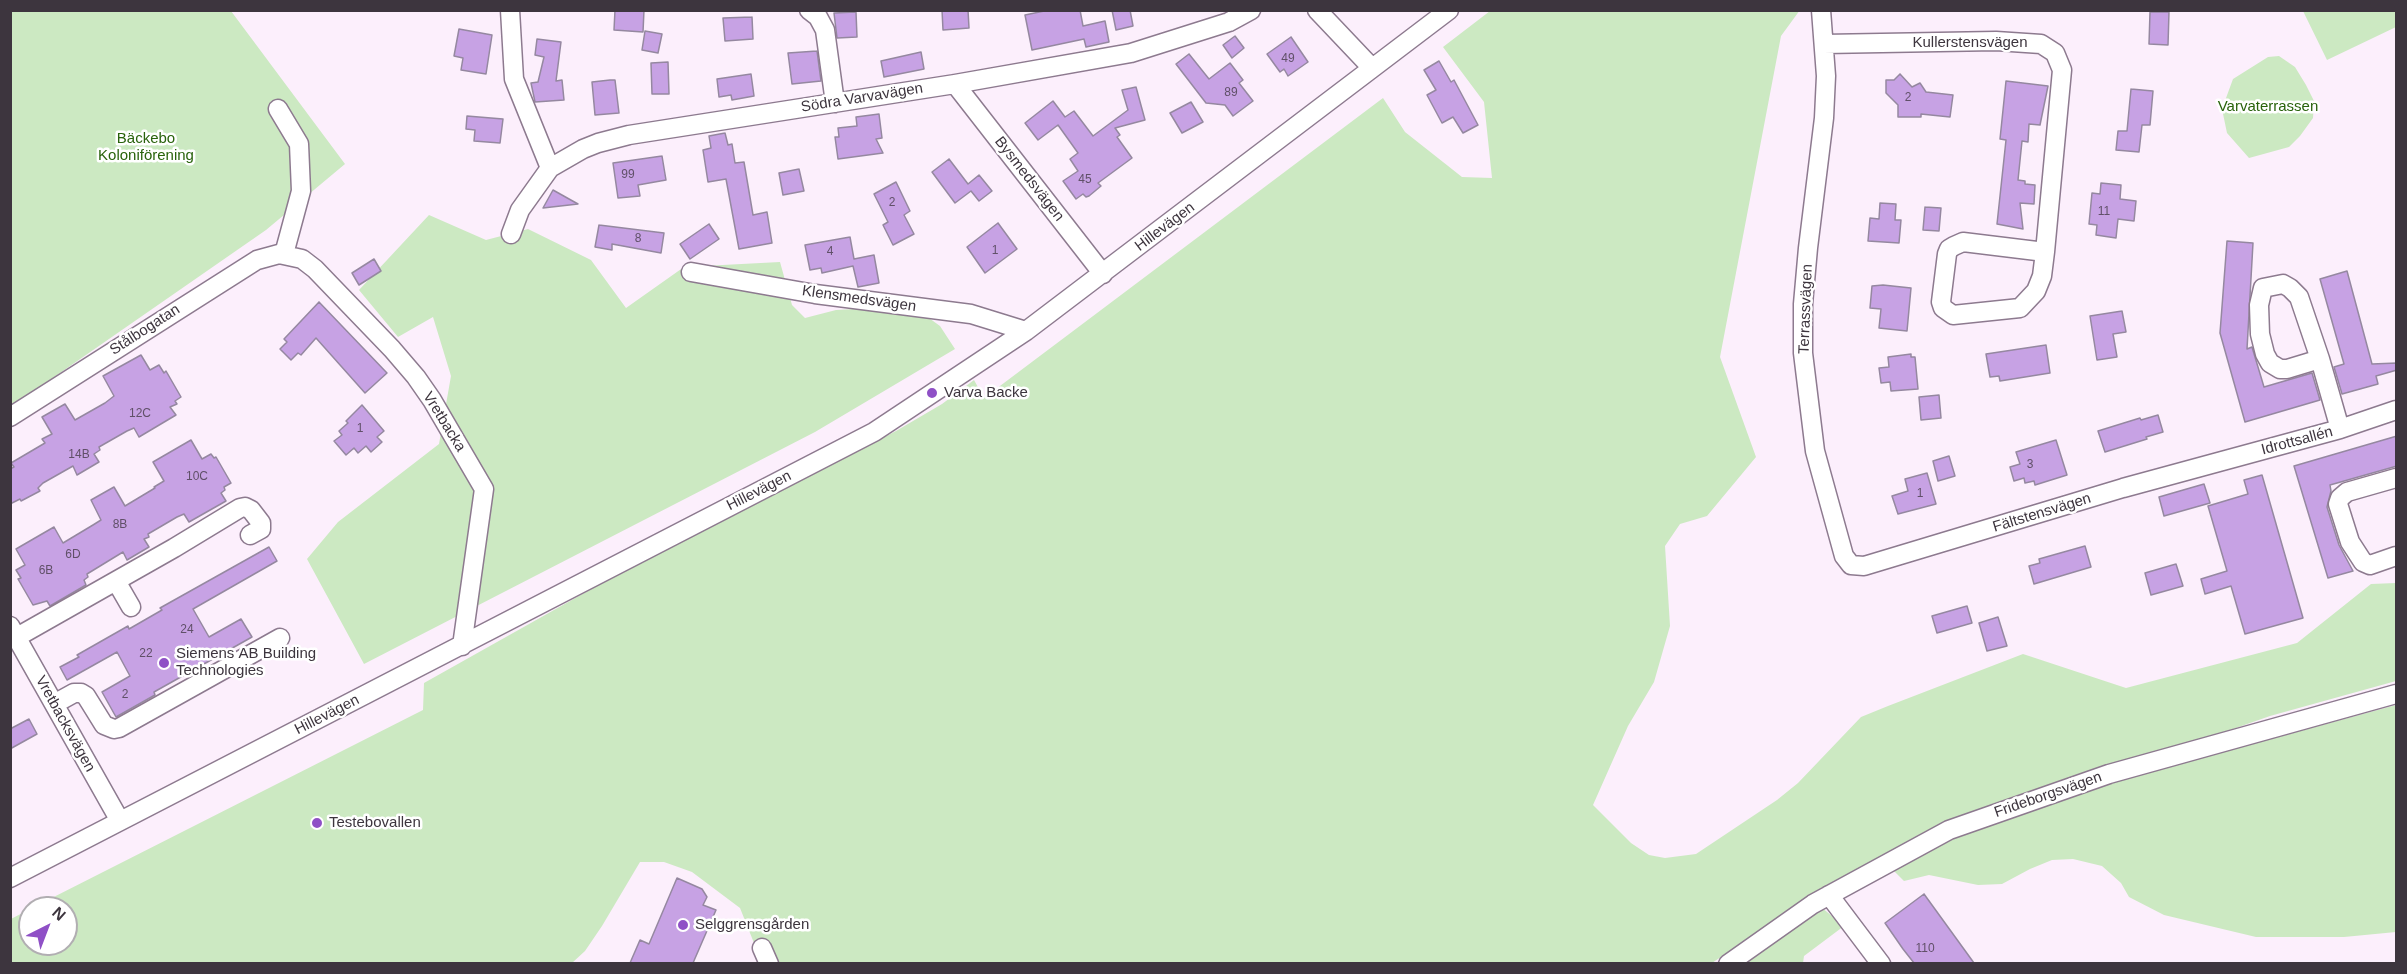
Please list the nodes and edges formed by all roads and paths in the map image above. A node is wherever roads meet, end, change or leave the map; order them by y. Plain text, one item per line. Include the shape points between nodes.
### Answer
1 (510, 10) edge
2 (809, 10) edge
3 (1251, 10) edge
4 (1317, 10) edge
5 (1449, 10) edge
6 (1821, 10) edge
7 (1824, 44) junction
8 (1372, 68) junction
9 (955, 84) junction
10 (835, 103) junction
11 (278, 109) dead end
12 (550, 168) junction
13 (511, 234) dead end
14 (2045, 252) junction
15 (284, 254) junction
16 (691, 272) dead end
17 (1103, 274) junction
18 (1026, 331) junction
19 (2320, 359) junction
20 (2397, 410) edge
21 (10, 417) edge
22 (2340, 429) junction
23 (2196, 468) joint
24 (2397, 478) edge
25 (250, 535) dead end
26 (2397, 556) edge
27 (1888, 559) joint
28 (116, 581) junction
29 (131, 607) dead end
30 (14, 632) edge
31 (280, 638) dead end
32 (462, 646) junction
33 (2397, 694) edge
34 (54, 704) junction
35 (120, 821) junction
36 (10, 879) edge
37 (1829, 895) junction
38 (1728, 963) edge
39 (1881, 963) edge

1 - 12 street via 514,79
2 - 10 street via 818,16 825,30
3 - 9 street, Södra Varvavägen via 1229,22 1131,53
4 - 8 street
5 - 8 street, Hillevägen
6 - 7 street, Terrassvägen
7 - 14 street, Kullerstensvägen via 1996,41 2041,44 2055,53 2062,70
7 - 27 street, Terrassvägen via 1824,118 1803,304 1803,353 1810,417 1815,451 1844,556 1857,566
8 - 17 street, Hillevägen
9 - 10 street, Södra Varvavägen
9 - 17 street, Bysmedsvägen
10 - 12 street, Södra Varvavägen via 629,135 583,149
11 - 15 street via 299,144 301,191
12 - 13 street, Södra Varvavägen via 520,210
14 - 14 street, Kullerstensvägen via 2036,291 2020,308 1953,315 1943,308 1947,254 1954,246 1962,242
15 - 21 street, Stålbogatan via 257,260
15 - 32 street, Vretbacka via 302,259 315,269 392,349 432,400 484,489
16 - 18 street, Klensmedsvägen via 815,294 971,314
17 - 18 street, Hillevägen
18 - 32 street, Hillevägen via 874,432
19 - 19 street via 2298,297 2283,284 2263,288 2260,334 2271,363 2287,369
19 - 22 street
20 - 22 street, Idrottsallén
22 - 23 street, Idrottsallén
23 - 27 street, Fältstensvägen
24 - 26 street via 2347,492 2338,504 2350,542 2363,562 2370,565
25 - 28 street via 261,529 261,523 251,510 240,508
28 - 29 street
28 - 30 street
30 - 34 street, Vretbacksvägen
31 - 34 street via 119,729 104,725 81,693
32 - 35 street, Hillevägen
33 - 37 street, Frideborgsvägen via 2109,774 1949,830
34 - 35 street, Vretbacksvägen
35 - 36 street, Hillevägen
37 - 38 street, Frideborgsvägen
37 - 39 street

